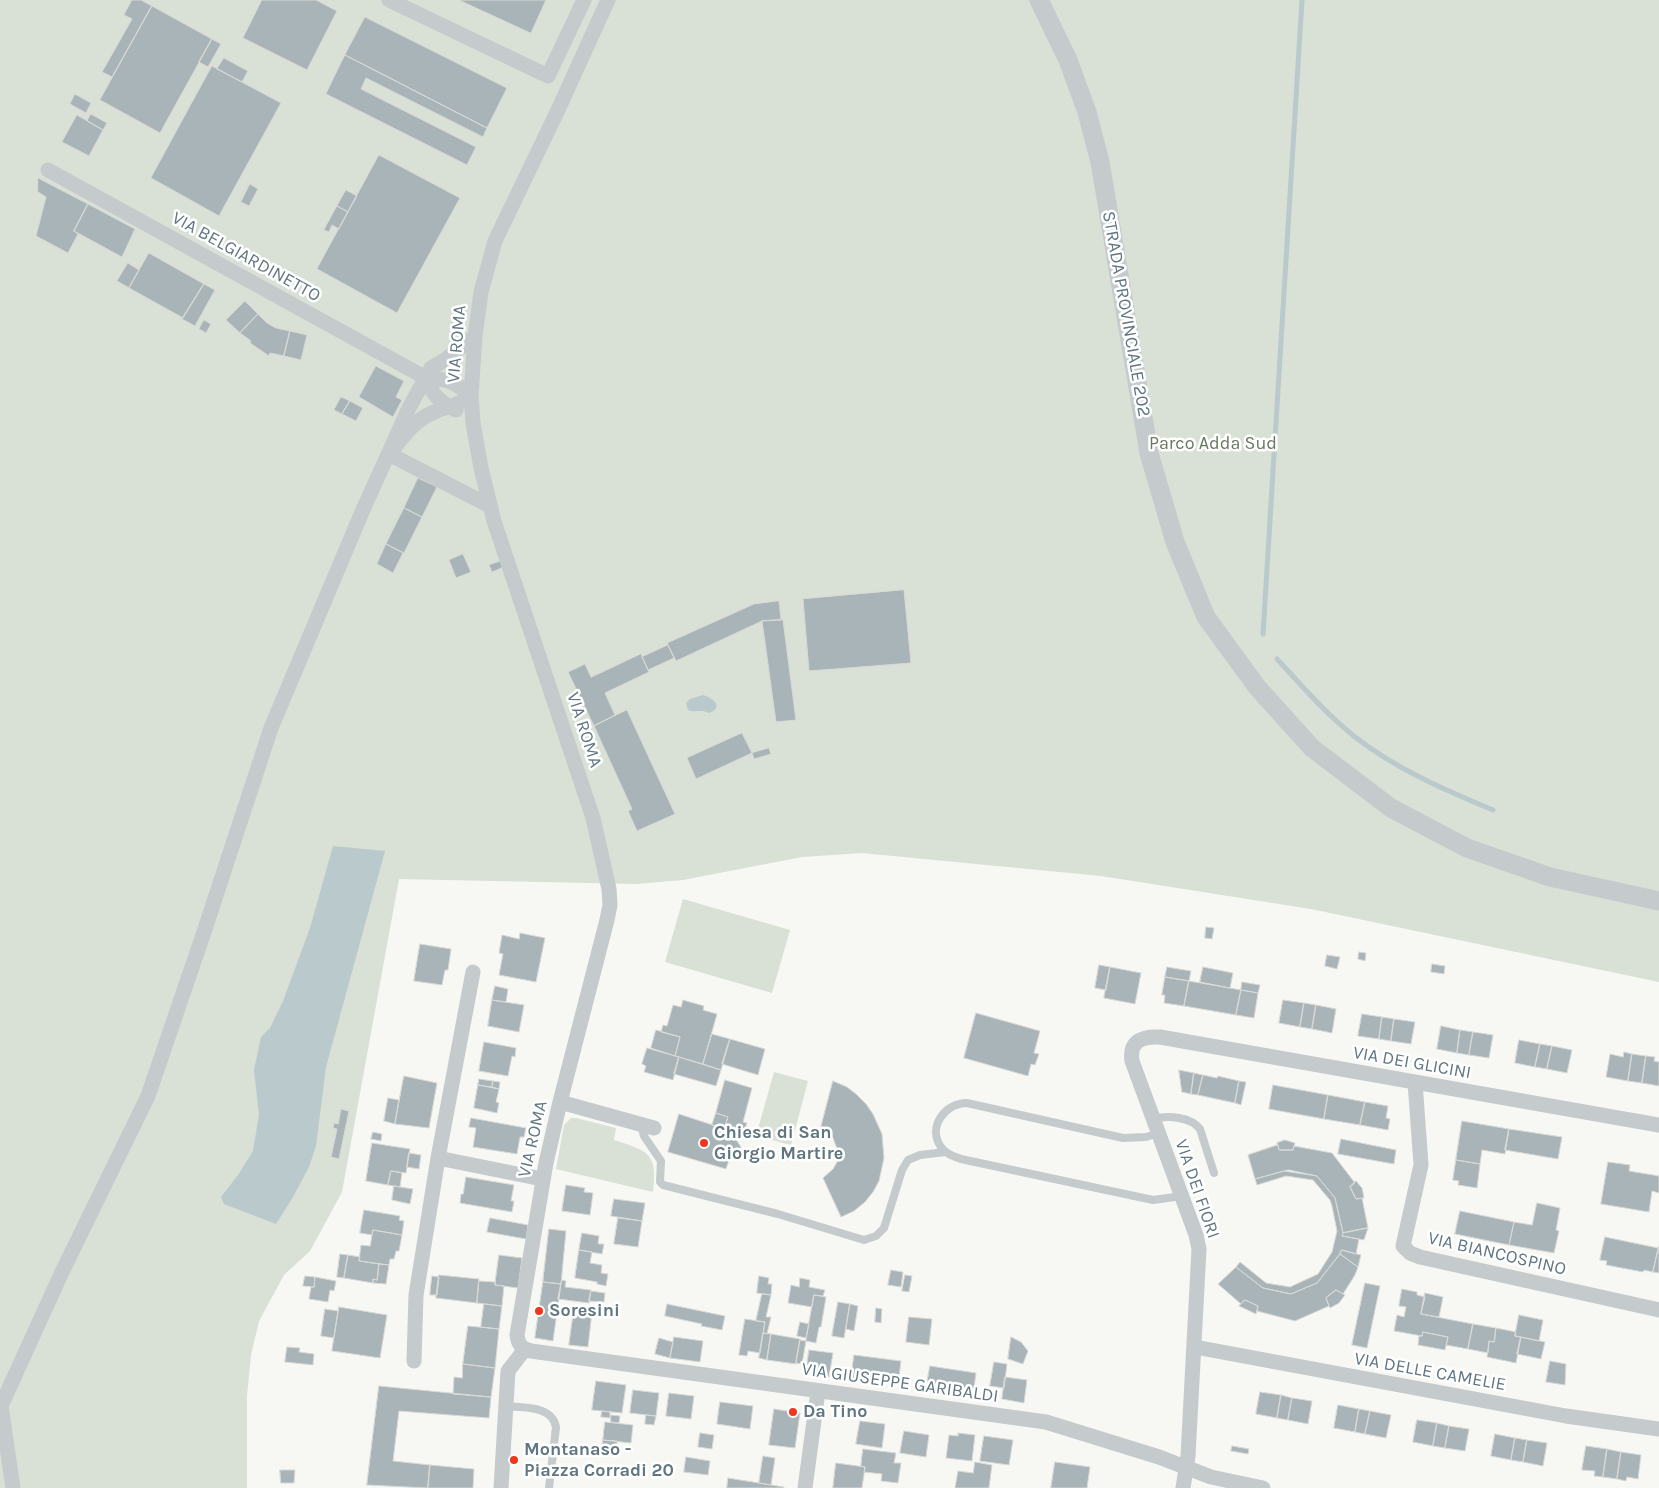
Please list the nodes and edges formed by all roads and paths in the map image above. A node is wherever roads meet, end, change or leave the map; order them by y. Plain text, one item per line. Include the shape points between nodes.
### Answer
1 (392, 0) edge
2 (584, 0) edge
3 (608, 0) edge
4 (1039, 0) edge
5 (48, 170) dead end
6 (475, 336) junction
7 (426, 378) junction
8 (471, 395) junction
9 (450, 407) junction
10 (473, 423) junction
11 (389, 454) junction
12 (490, 506) junction
13 (1659, 901) edge
14 (473, 972) dead end
15 (1160, 1037) joint
16 (1415, 1082) junction
17 (560, 1102) junction
18 (1659, 1125) edge
19 (647, 1126) joint
20 (1156, 1126) junction
21 (946, 1152) junction
22 (438, 1158) junction
23 (1214, 1173) dead end
24 (542, 1178) junction
25 (1182, 1196) junction
26 (1659, 1310) edge
27 (1195, 1347) junction
28 (525, 1349) junction
29 (414, 1361) dead end
30 (818, 1390) junction
31 (506, 1406) junction
32 (1659, 1429) edge
33 (1186, 1468) junction
34 (13, 1488) edge
35 (500, 1488) edge
36 (549, 1488) edge
37 (805, 1488) edge
38 (1183, 1488) edge
39 (1263, 1488) edge

1 - 2 street via 548,76
3 - 6 street, VIA ROMA via 495,241 481,292
4 - 13 street, STRADA PROVINCIALE 202 via 1068,60 1087,112 1100,162 1149,454 1175,542 1206,617 1257,687 1312,748 1390,808 1467,848 1550,877
5 - 7 street, VIA BELGIARDINETTO
6 - 7 street via 431,368
6 - 8 street, VIA ROMA
7 - 8 street via 447,380
7 - 9 street via 434,395
7 - 11 street
8 - 9 street
8 - 10 street, VIA ROMA
9 - 10 street
9 - 11 street via 420,420
10 - 12 street, VIA ROMA
11 - 12 street
11 - 34 street via 271,728 148,1096 1,1406
12 - 17 street, VIA ROMA via 593,818 609,889 608,920
14 - 22 street
15 - 16 street, VIA DEI GLICINI
15 - 20 street, VIA DEI FIORI via 1142,1038 1131,1054
16 - 18 street, VIA DEI GLICINI
16 - 26 street, VIA BIANCOSPINO via 1421,1165 1403,1246 1410,1253
17 - 19 street
17 - 24 street, VIA ROMA
19 - 21 lane via 644,1136 661,1161 660,1182 663,1185 864,1240 876,1236 884,1228 908,1160
20 - 21 lane via 1146,1137 1123,1138 961,1103 944,1112 937,1123 936,1138
20 - 23 lane via 1168,1117 1198,1126
20 - 25 street, VIA DEI FIORI
21 - 25 lane via 961,1159 1153,1200
22 - 24 street
22 - 29 street via 416,1294
24 - 28 street, VIA ROMA via 517,1335
25 - 27 street, VIA DEI FIORI via 1199,1249
27 - 32 street, VIA DELLE CAMELIE via 1566,1416
27 - 33 street, VIA DEI FIORI
28 - 30 street, VIA GIUSEPPE GARIBALDI
28 - 31 street via 508,1372
30 - 33 street, VIA GIUSEPPE GARIBALDI via 1046,1422
30 - 37 street
31 - 35 street
31 - 36 lane via 543,1411 555,1421
33 - 38 street, VIA DEI FIORI
33 - 39 street, VIA GIUSEPPE GARIBALDI via 1226,1482

